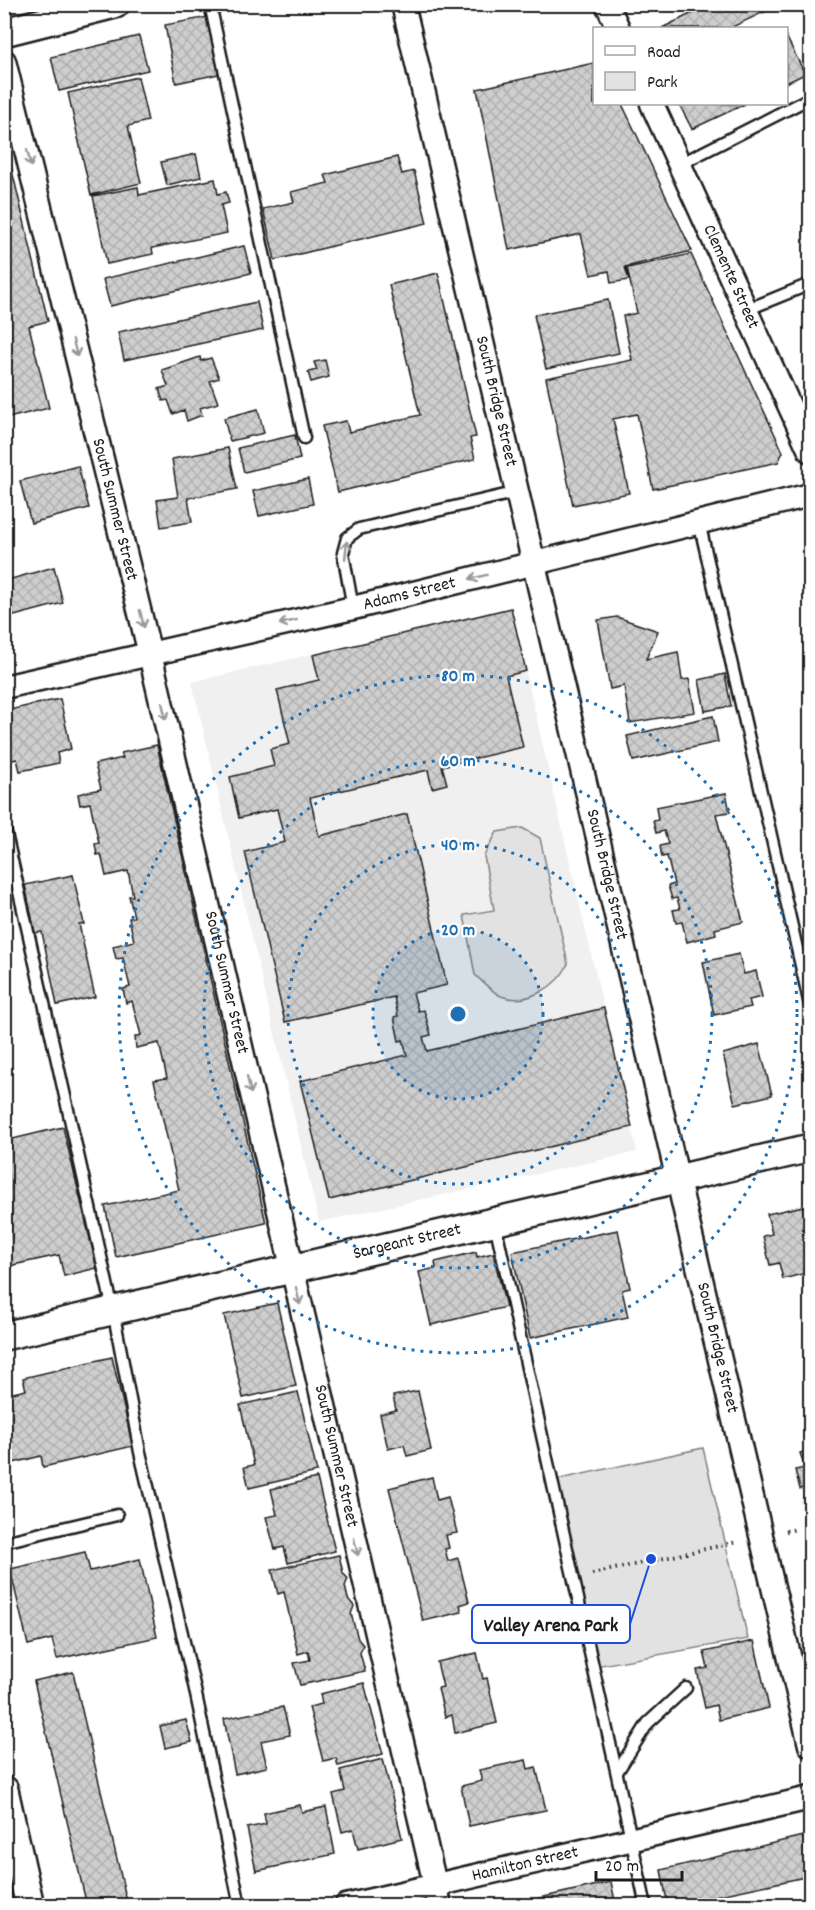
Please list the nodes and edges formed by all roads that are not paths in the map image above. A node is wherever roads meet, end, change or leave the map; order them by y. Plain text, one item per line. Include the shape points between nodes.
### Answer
1 (115, 4) edge
2 (210, 4) edge
3 (403, 4) edge
4 (607, 4) edge
5 (618, 27) edge
6 (4, 32) edge
7 (4, 61) edge
8 (810, 98) edge
9 (652, 105) edge
10 (680, 164) junction
11 (810, 284) edge
12 (746, 310) junction
13 (304, 438) dead end
14 (810, 451) edge
15 (518, 492) junction
16 (810, 495) edge
17 (699, 522) junction
18 (534, 562) junction
19 (353, 608) junction
20 (150, 654) junction
21 (4, 687) edge
22 (4, 825) edge
23 (810, 1005) edge
24 (810, 1148) edge
25 (677, 1179) junction
26 (495, 1221) junction
27 (291, 1267) junction
28 (113, 1310) junction
29 (4, 1336) edge
30 (117, 1515) dead end
31 (4, 1542) edge
32 (686, 1688) dead end
33 (810, 1745) edge
34 (617, 1772) junction
35 (4, 1790) edge
36 (810, 1798) edge
37 (632, 1839) junction
38 (437, 1895) edge
39 (30, 1905) edge
40 (240, 1905) edge
41 (346, 1905) edge
42 (646, 1905) edge

1 - 6 street
2 - 13 lane
3 - 15 street, South Bridge Street
4 - 5 street
7 -> 20 street, South Summer Street
8 - 10 lane
9 - 10 street, Clemente Street
10 - 12 street, Clemente Street
11 - 12 lane
12 - 14 street, Clemente Street
15 - 18 street, South Bridge Street
19 -> 15 lane via 343,553 347,538 359,529
16 - 17 street, Adams Street
17 - 18 street, Adams Street
17 - 23 lane
18 -> 19 street, Adams Street
18 - 25 street, South Bridge Street
19 -> 20 street, Adams Street
20 - 21 street, Adams Street
20 -> 27 street, South Summer Street
22 - 28 lane
24 - 25 street, Sargeant Street
25 - 26 street, Sargeant Street
25 - 33 street, South Bridge Street
26 - 27 street, Sargeant Street
26 - 34 lane
27 - 28 street, Sargeant Street
27 -> 38 street, South Summer Street
28 - 29 street, Sargeant Street
28 - 40 lane via 140,1452
30 - 31 lane
32 - 34 lane via 648,1723
34 - 37 lane
35 - 39 street
36 - 37 street, Hamilton Street
37 - 38 street, Hamilton Street
37 - 42 lane
38 - 41 street, Hamilton Street

